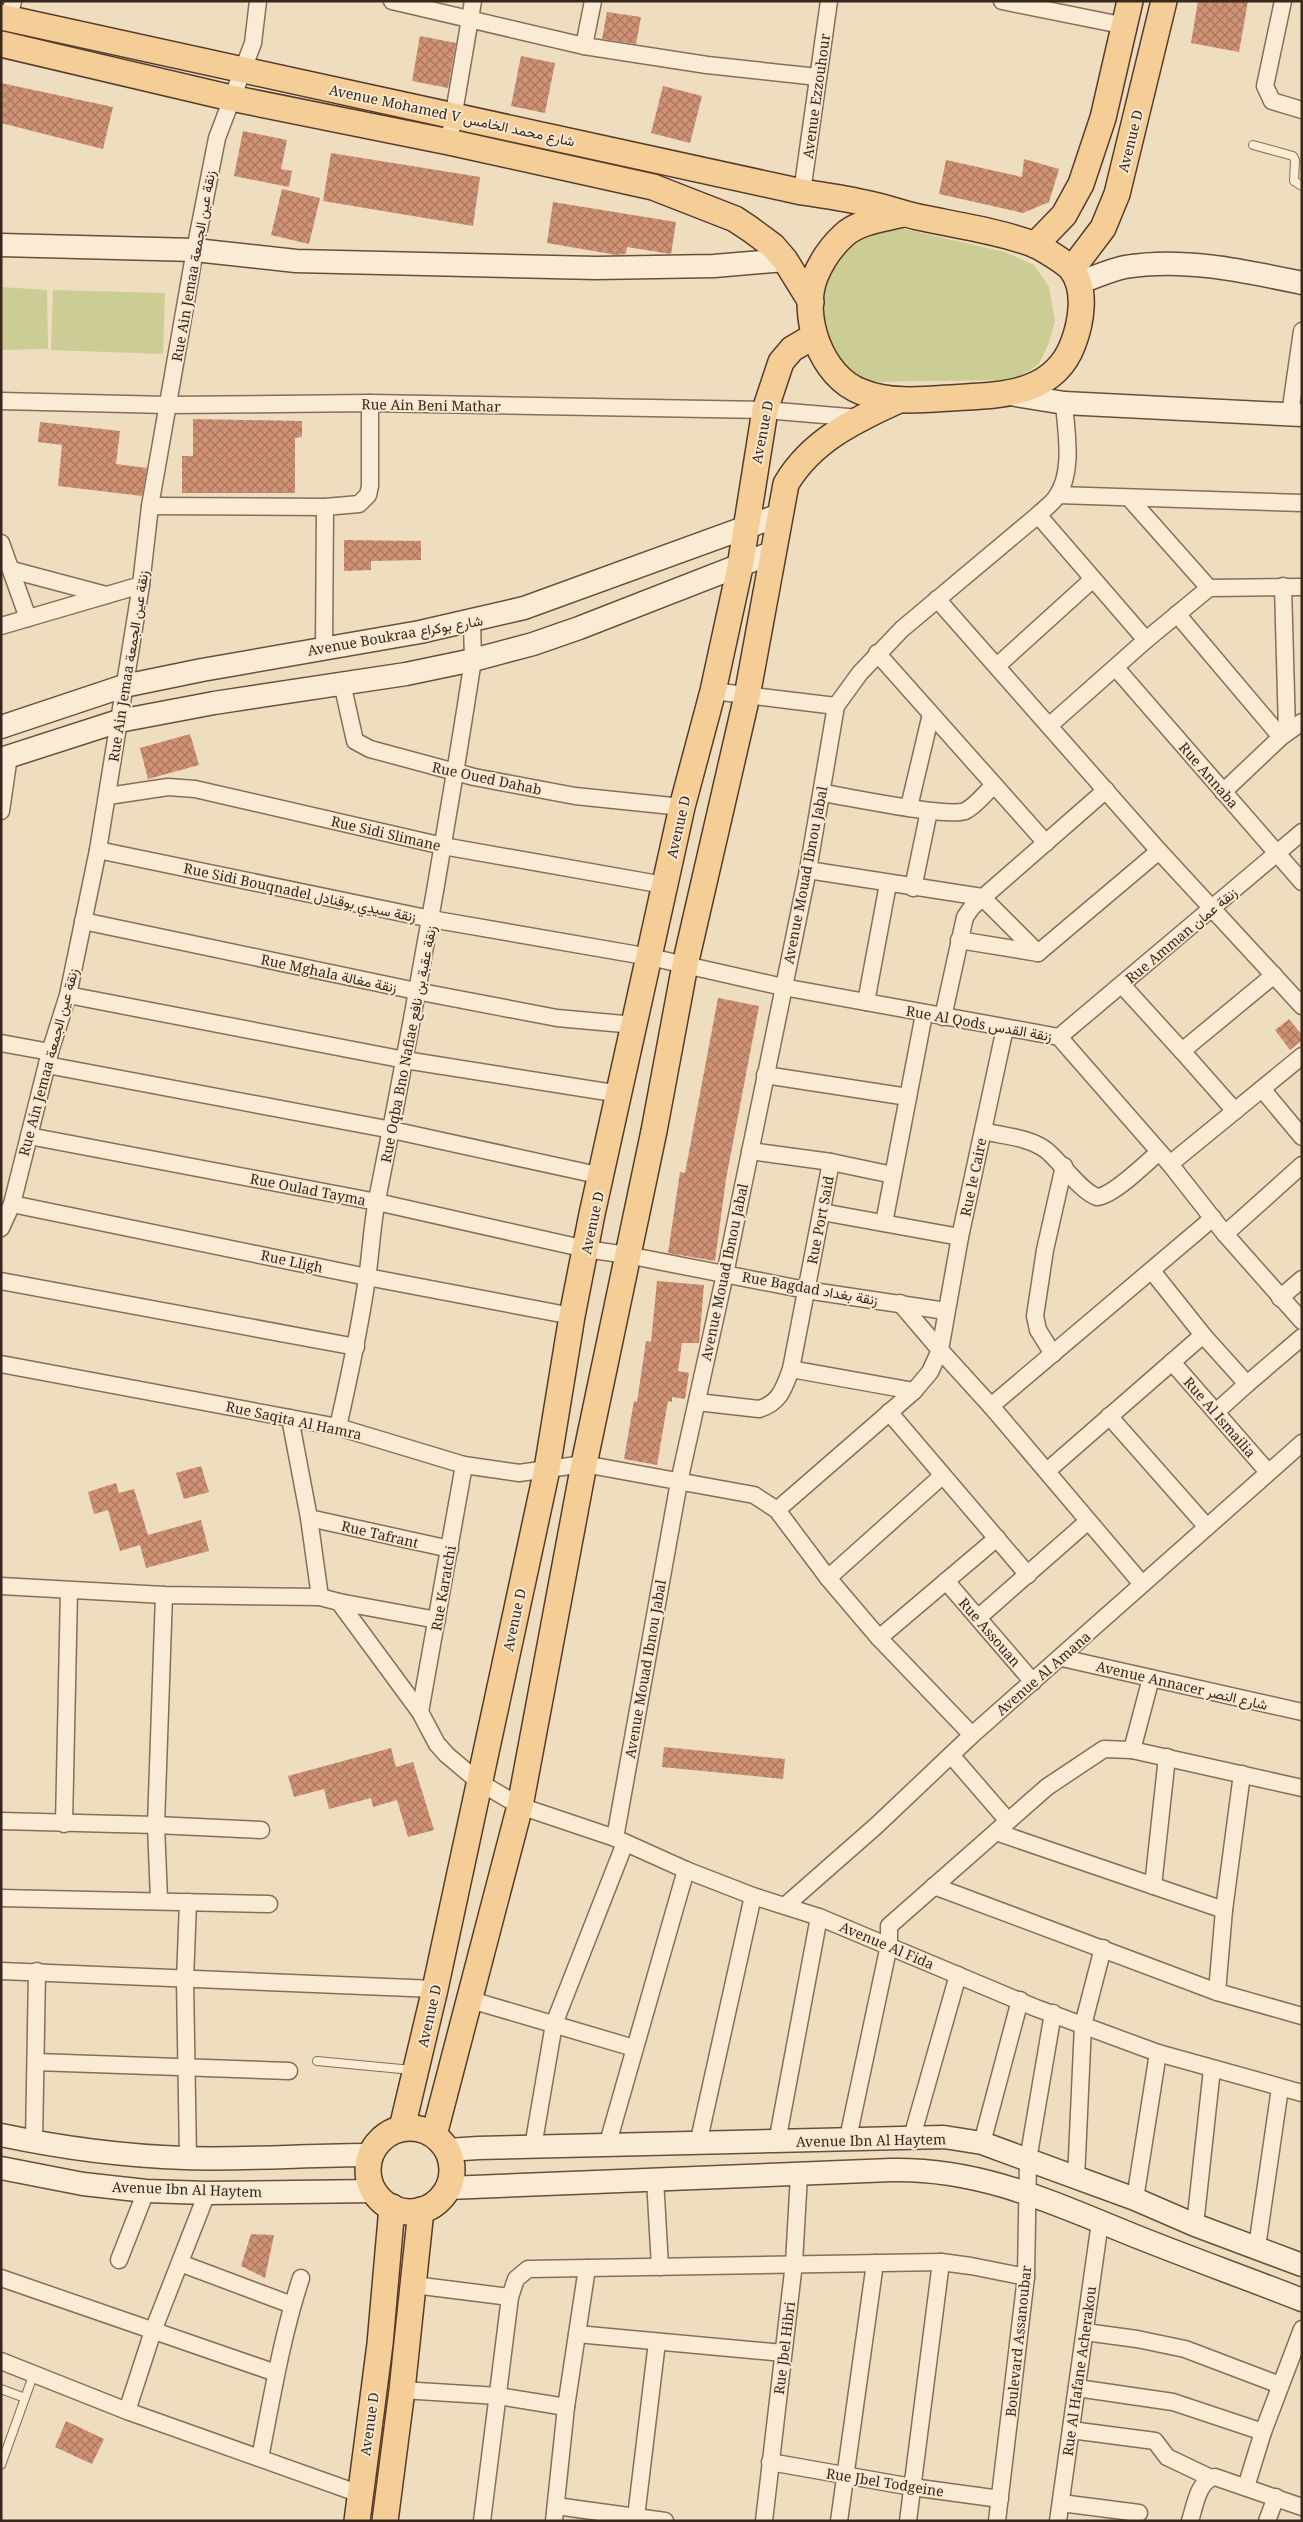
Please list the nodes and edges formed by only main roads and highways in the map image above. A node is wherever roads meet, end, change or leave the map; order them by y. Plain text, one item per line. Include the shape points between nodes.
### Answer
1 (1130, 1) edge
2 (1164, 1) edge
3 (8, 12) edge
4 (1, 44) edge
5 (903, 214) junction
6 (1035, 245) junction
7 (1075, 276) junction
8 (811, 302) junction
9 (814, 336) junction
10 (899, 400) junction
11 (402, 2128) junction
12 (441, 2143) junction
13 (384, 2199) junction
14 (421, 2210) junction
15 (356, 2521) edge
16 (385, 2521) edge

1 - 6 main road via 1103,118 1081,184 1064,215
2 - 7 main road, Avenue D via 1116,194 1103,228
3 - 5 main road, Avenue Mohamed V شارع محمد الخامس via 244,69 802,192 866,203
4 - 8 main road, Avenue Mohamed V شارع محمد الخامس via 231,98 653,187 735,219 769,242 785,260
5 - 6 main road, Avenue Mohamed V شارع محمد الخامس
5 - 8 main road via 871,221 845,234 824,258 815,278
6 - 7 main road, Avenue Mohamed V شارع محمد الخامس
7 - 10 main road via 1081,303 1080,325 1058,368 1043,380 1010,394
8 - 9 main road
9 - 10 main road via 821,352 843,381 862,392
9 - 11 main road, Avenue D via 792,349 780,362 765,410 740,566 713,691 664,886 572,1316 547,1469
10 - 12 main road via 860,418 818,445 796,467 786,484 747,696 685,964 654,1131 584,1464 520,1806 471,2000
11 - 12 main road via 418,2129
11 - 13 main road via 378,2143 371,2155 370,2180
12 - 14 main road via 452,2163 452,2175 448,2188 437,2202
13 - 14 main road via 406,2211
13 - 15 main road, Avenue D via 380,2344
14 - 16 main road, Avenue D

